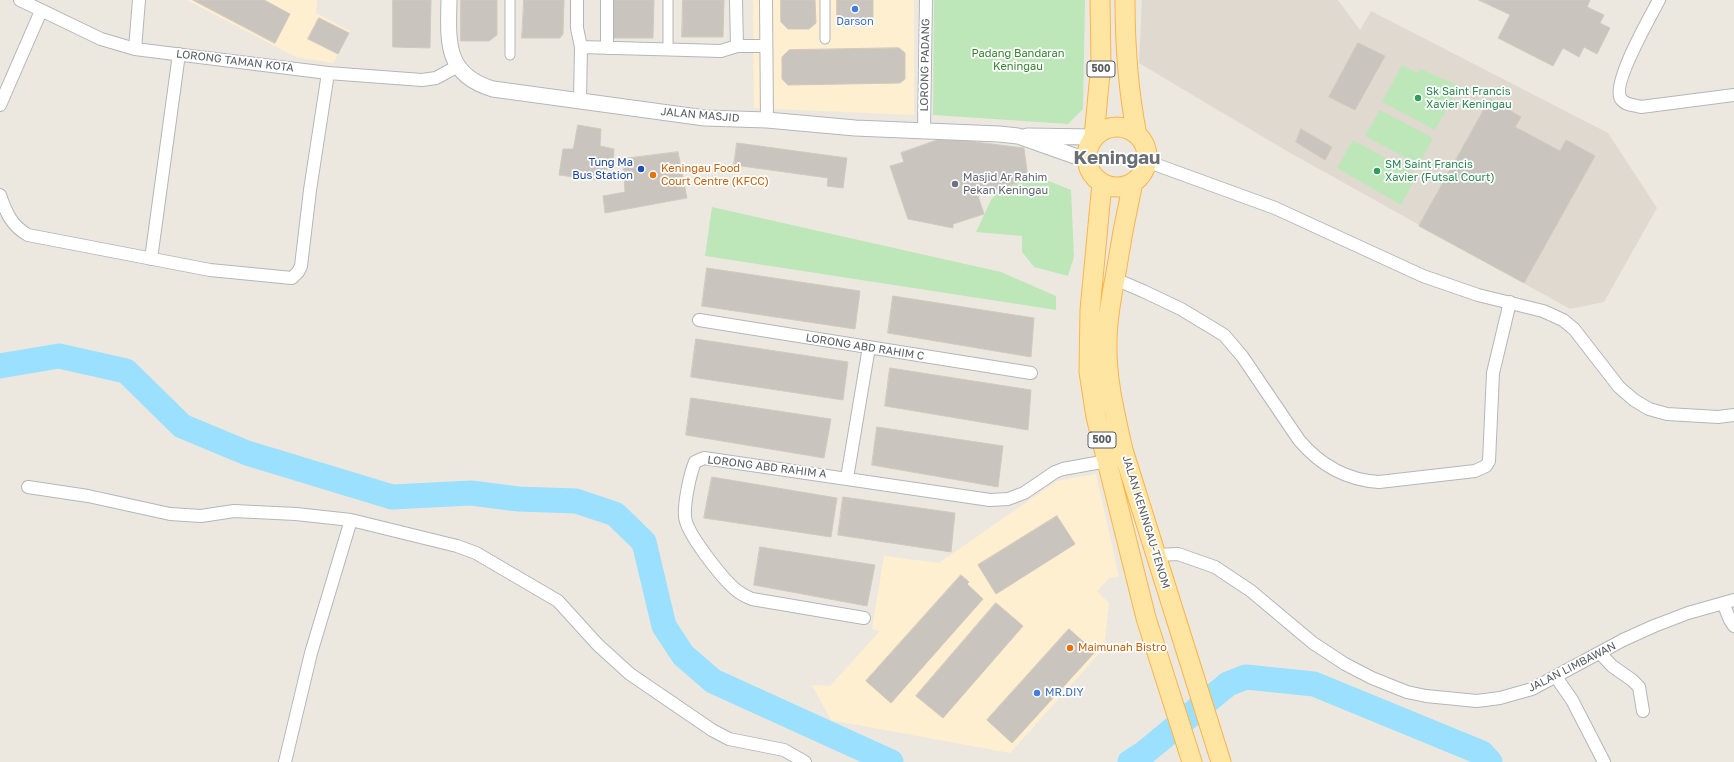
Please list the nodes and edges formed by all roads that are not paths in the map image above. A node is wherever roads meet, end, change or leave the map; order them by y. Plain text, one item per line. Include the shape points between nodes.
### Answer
1 (20, 0) edge
2 (139, 0) edge
3 (449, 0) edge
4 (510, 0) edge
5 (577, 0) edge
6 (607, 0) edge
7 (668, 0) edge
8 (736, 0) edge
9 (766, 0) edge
10 (825, 0) edge
11 (926, 0) edge
12 (1100, 0) edge
13 (1125, 0) edge
14 (1659, 0) edge
15 (41, 11) junction
16 (825, 39) dead end
17 (737, 46) junction
18 (766, 46) junction
19 (580, 47) junction
20 (607, 48) junction
21 (135, 50) junction
22 (668, 50) junction
23 (179, 54) junction
24 (510, 55) dead end
25 (458, 66) junction
26 (328, 72) junction
27 (1734, 95) edge
28 (580, 100) junction
29 (0, 105) edge
30 (767, 120) junction
31 (924, 130) junction
32 (1137, 135) junction
33 (1018, 136) junction
34 (1094, 137) junction
35 (1086, 160) junction
36 (1146, 161) junction
37 (1133, 182) junction
38 (1102, 183) junction
39 (0, 195) edge
40 (151, 259) junction
41 (1114, 279) junction
42 (1510, 302) junction
43 (699, 320) dead end
44 (869, 347) junction
45 (1031, 373) dead end
46 (1734, 415) edge
47 (1107, 461) junction
48 (847, 478) junction
49 (28, 487) dead end
50 (351, 520) junction
51 (1156, 555) junction
52 (1729, 602) edge
53 (864, 618) dead end
54 (1734, 626) edge
55 (1600, 653) junction
56 (1556, 677) junction
57 (1643, 711) dead end
58 (1191, 758) edge
59 (285, 762) edge
60 (805, 762) edge
61 (1221, 762) edge
62 (1604, 762) edge

1 - 15 street, LORONG TAMAN KOTA
2 - 21 street
3 - 25 street, JALAN MASJID via 448,38
4 - 24 street
5 - 19 street
6 - 20 street
7 - 22 street
8 - 17 street
9 - 18 street
10 - 16 street
11 - 31 street, LORONG PADANG
12 - 34 main road, 500 via 1101,63
13 - 32 main road, 500 via 1126,55
14 - 27 street via 1626,65 1619,84 1619,95 1622,100 1626,104 1640,107
15 - 21 street, LORONG TAMAN KOTA via 101,39
15 - 29 street
17 - 18 street
17 - 22 street via 721,51
18 - 30 street
19 - 20 street
19 - 28 street
20 - 22 street
21 - 23 street, LORONG TAMAN KOTA
23 - 26 street, LORONG TAMAN KOTA
23 - 40 street
25 - 26 street, LORONG TAMAN KOTA via 436,78 422,80
25 - 28 street, JALAN MASJID via 479,84 493,89
26 - 40 street via 301,266 294,277 286,279 210,270
28 - 30 street, JALAN MASJID via 705,118
30 - 31 street, JALAN MASJID via 855,128
31 - 33 street, JALAN MASJID
32 - 34 main road via 1115,127
32 - 36 main road, 500 via 1143,142
33 - 34 street
33 - 35 street
34 - 35 main road, 500
35 - 38 main road via 1091,173
36 - 37 main road, 500 via 1142,173
36 - 42 street via 1275,208 1423,276 1478,295
37 - 38 main road via 1118,187
37 - 41 main road, JALAN KENINGAU-TENOM / 500
38 - 47 main road, JALAN KENINGAU-TENOM / 500 via 1090,310 1089,372 1096,417
39 - 40 street via 12,223 28,235
41 - 42 street via 1181,310 1224,335 1242,356 1309,452 1336,471 1367,482 1475,471 1486,466 1491,446 1493,373
41 - 51 main road, JALAN KENINGAU-TENOM / 500 via 1107,342 1112,404 1123,450
42 - 46 street via 1543,310 1563,320 1574,329 1619,387 1649,409 1667,414 1718,417
43 - 44 street, LORONG ABD RAHIM C
44 - 45 street, LORONG ABD RAHIM C
44 - 48 street
47 - 48 street, LORONG ABD RAHIM A via 1059,471 1024,493 994,500
47 - 58 main road, JALAN KENINGAU-TENOM / 500 via 1146,618
48 - 53 street, LORONG ABD RAHIM A via 704,458 695,462 691,471 685,516 689,530 724,579 738,592 752,599
49 - 50 street via 88,496 170,514 201,516 234,511
50 - 59 street via 311,653
50 - 60 street via 476,553 558,601 598,645 630,674 696,720 729,739 784,750
51 - 56 street, JALAN LIMBAWAN via 1178,554 1215,567 1252,591 1332,656 1372,678 1407,692 1477,702 1532,689
51 - 61 main road, JALAN KENINGAU-TENOM / 500
52 - 54 street via 1730,620
52 - 55 street, JALAN LIMBAWAN via 1688,613 1654,626
55 - 56 street, JALAN LIMBAWAN
55 - 57 street via 1639,687
56 - 62 street via 1572,700

